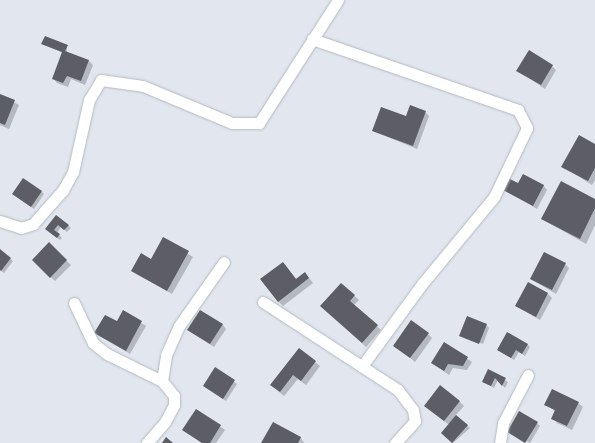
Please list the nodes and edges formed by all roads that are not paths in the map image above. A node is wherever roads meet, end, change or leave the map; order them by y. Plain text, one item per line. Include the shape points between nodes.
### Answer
1 (338, 0) edge
2 (312, 39) junction
3 (0, 221) edge
4 (224, 262) dead end
5 (263, 302) dead end
6 (74, 303) dead end
7 (362, 366) junction
8 (528, 375) dead end
9 (162, 381) junction
10 (147, 443) edge
11 (396, 443) edge
12 (500, 443) edge

1 - 2 street
2 - 3 street via 266,116 248,125 232,123 143,86 101,80 89,100 74,172 63,190 33,224 22,228
2 - 7 street via 518,110 527,128 494,198 422,284
4 - 9 street via 179,326 166,355
5 - 7 street
6 - 9 street via 93,343 107,354
7 - 11 street via 398,390 413,410 415,421
8 - 12 street via 503,423
9 - 10 street via 174,396 174,405

